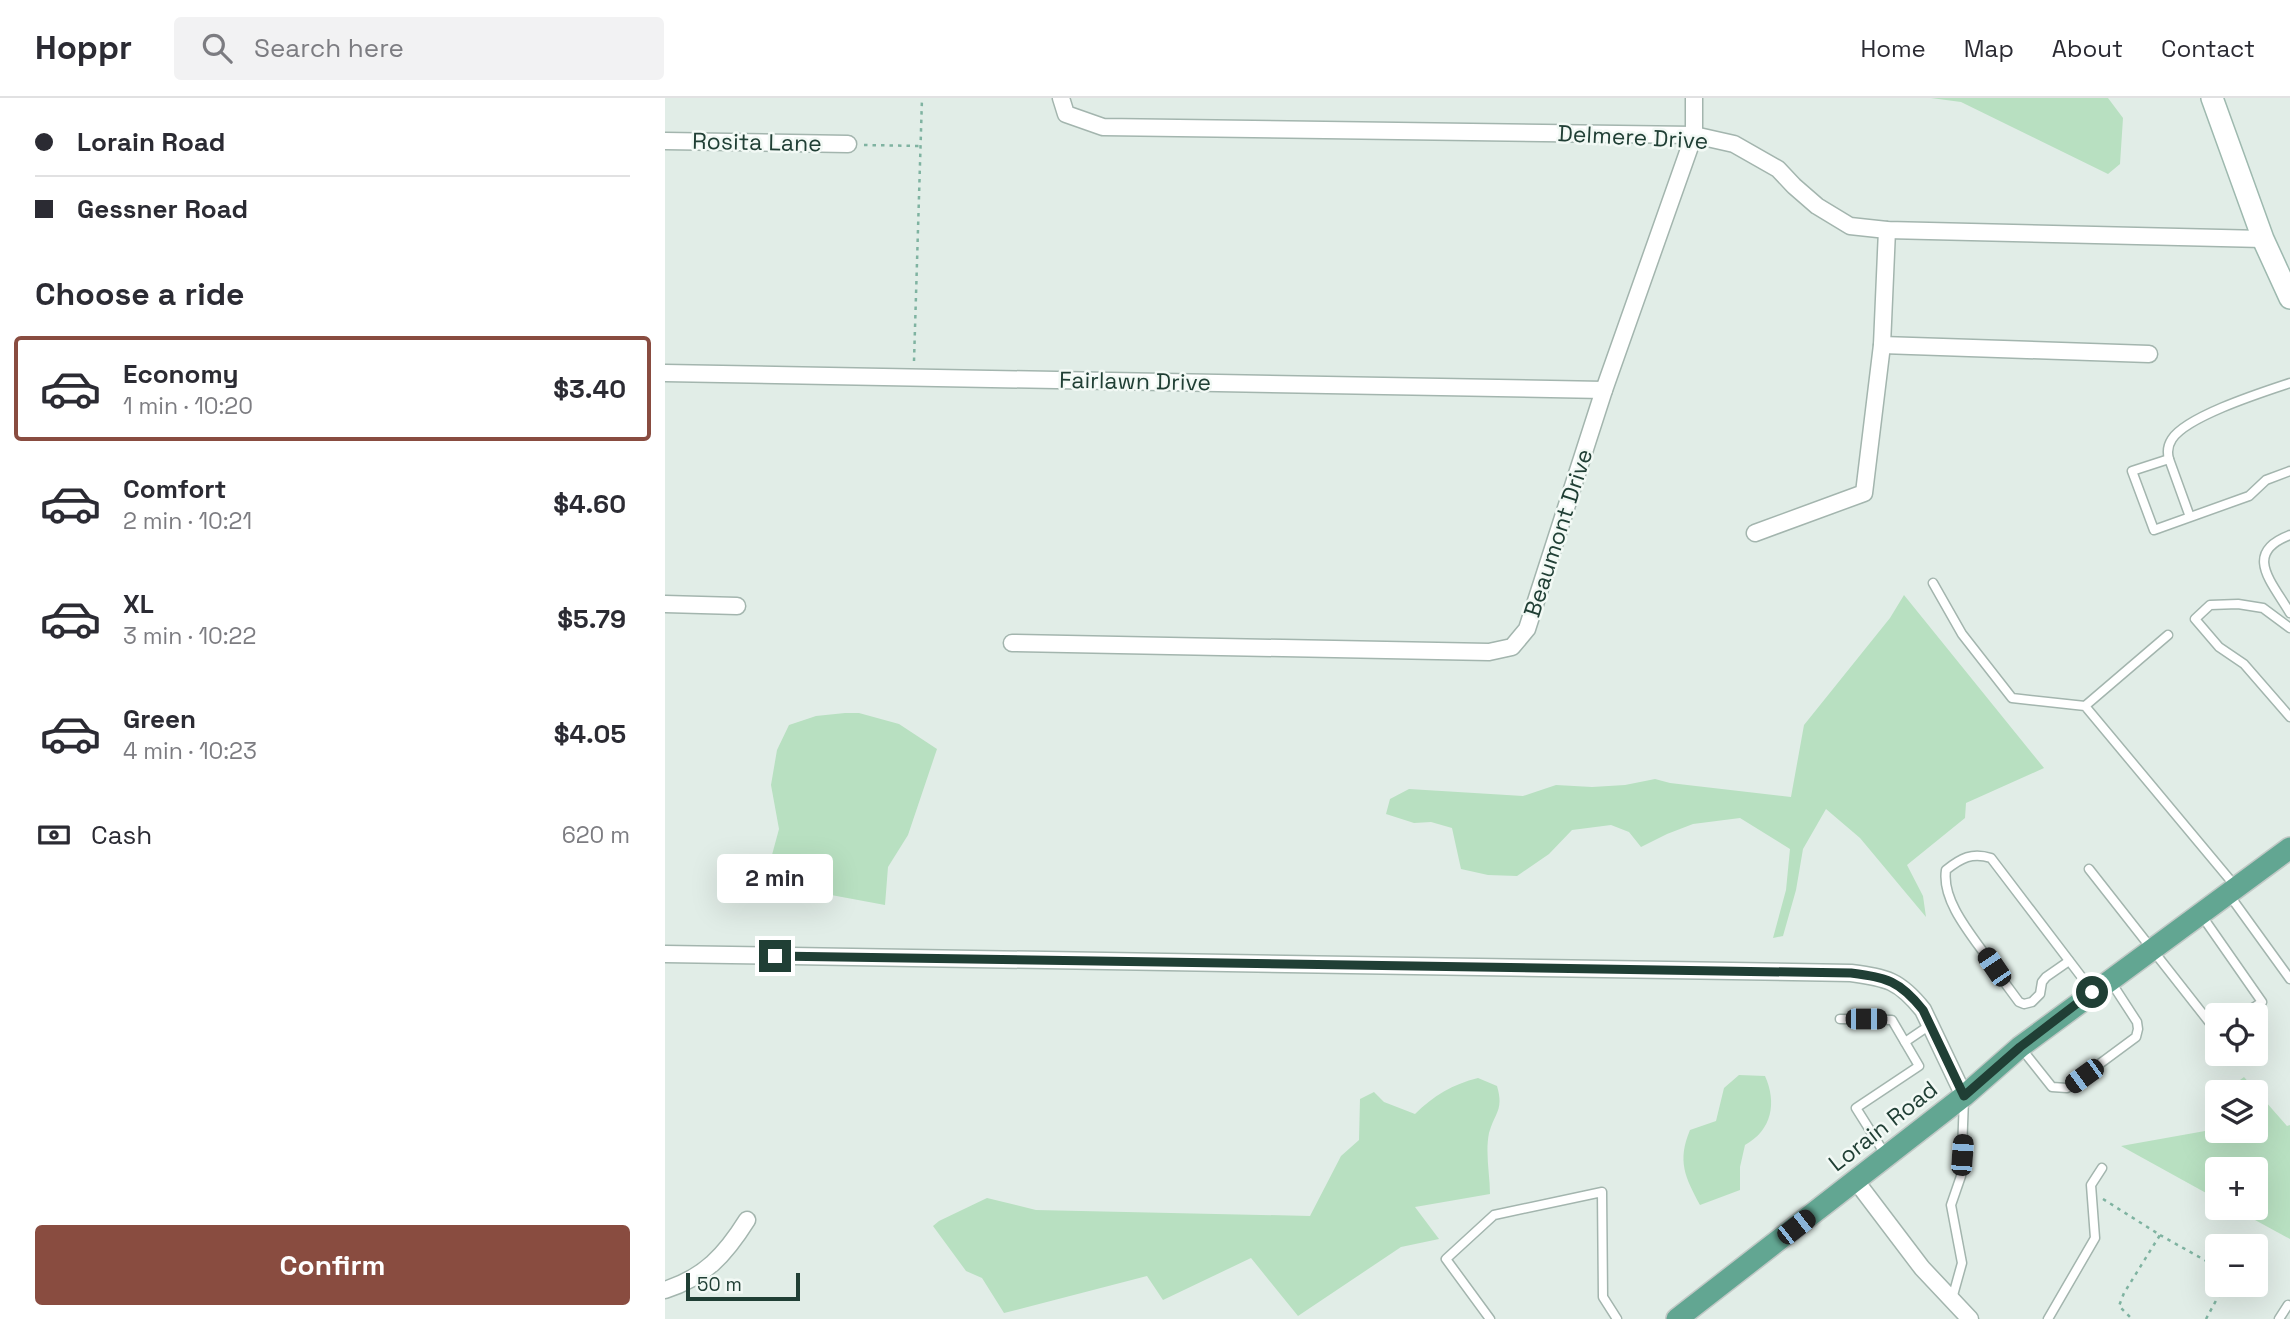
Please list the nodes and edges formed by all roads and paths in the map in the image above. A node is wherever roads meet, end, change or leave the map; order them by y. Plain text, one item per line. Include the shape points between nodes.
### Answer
1 (922, 98) edge
2 (1061, 98) edge
3 (1694, 98) edge
4 (2212, 98) edge
5 (1694, 135) junction
6 (665, 141) edge
7 (848, 144) joint
8 (920, 146) junction
9 (1887, 230) junction
10 (2263, 239) junction
11 (2290, 298) edge
12 (1882, 345) junction
13 (2149, 354) dead end
14 (913, 361) dead end
15 (665, 373) edge
16 (2290, 383) edge
17 (1604, 390) junction
18 (2169, 459) junction
19 (2290, 471) edge
20 (2190, 517) junction
21 (1755, 533) dead end
22 (2290, 535) edge
23 (1933, 583) dead end
24 (665, 604) edge
25 (737, 606) dead end
26 (2290, 613) edge
27 (2290, 628) edge
28 (2168, 635) dead end
29 (1012, 643) dead end
30 (2085, 706) junction
31 (2290, 717) edge
32 (2290, 848) edge
33 (2089, 869) dead end
34 (2232, 890) junction
35 (2200, 914) junction
36 (2151, 950) junction
37 (665, 954) edge
38 (2069, 961) junction
39 (1994, 967) dead end
40 (2003, 979) dead end
41 (2110, 979) junction
42 (2290, 979) edge
43 (2092, 992) junction
44 (2260, 1003) edge
45 (2205, 1017) edge
46 (1840, 1019) dead end
47 (1930, 1026) junction
48 (1905, 1042) junction
49 (2020, 1047) junction
50 (1964, 1096) junction
51 (1886, 1157) junction
52 (2102, 1168) dead end
53 (1856, 1181) junction
54 (2092, 1192) junction
55 (747, 1220) dead end
56 (2160, 1235) junction
57 (2205, 1260) edge
58 (665, 1290) edge
59 (2220, 1297) edge
60 (1952, 1300) junction
61 (2288, 1305) edge
62 (1490, 1319) edge
63 (1617, 1319) edge
64 (1677, 1319) edge
65 (1969, 1319) edge
66 (2048, 1319) edge
67 (2132, 1319) edge
68 (2206, 1319) edge
69 (2279, 1319) edge

1 - 8 path
2 - 5 street, Delmere Drive via 1066,114 1103,127
3 - 5 street, Beaumont Drive
4 - 10 main road
5 - 9 street, Delmere Drive via 1734,144 1778,169 1817,206 1850,226
5 - 17 street, Beaumont Drive
6 - 7 street, Rosita Lane
7 - 8 path
8 - 14 path
9 - 10 street, Delmere Drive
9 - 12 street
10 - 11 main road
12 - 13 street
12 - 21 street via 1864,493
15 - 17 street, Fairlawn Drive
16 - 18 lane via 2240,399 2187,425 2171,440
17 - 29 street, Beaumont Drive via 1527,629 1512,647 1489,652
18 - 20 lane
18 - 20 lane via 2132,471 2154,530
19 - 20 lane via 2266,480 2249,496
22 - 26 lane via 2267,547 2264,555 2264,568
23 - 30 lane via 1962,634 2012,698
24 - 25 street
27 - 31 lane via 2263,608 2238,604 2210,605 2195,619 2219,647 2244,664
28 - 30 lane
30 - 34 lane
32 - 34 main road, Lorain Road
33 - 36 lane
34 - 35 main road, Lorain Road
34 - 42 lane
35 - 36 main road, Lorain Road
35 - 44 lane
36 - 41 main road, Lorain Road
36 - 45 lane
37 - 47 street via 1851,973 1888,980 1903,988 1923,1010
38 - 39 lane via 1991,858 1962,858 1946,870 1949,901
38 - 40 lane via 2046,977 2032,1002 2019,1002
38 - 43 lane
41 - 43 main road, Lorain Road
41 - 49 lane via 2137,1022 2136,1037 2061,1089 2052,1087
43 - 49 main road, Lorain Road
46 - 48 lane via 1892,1020
47 - 48 lane
47 - 50 street
48 - 51 lane via 1919,1066 1856,1108
49 - 50 main road, Lorain Road
50 - 51 main road, Lorain Road
50 - 60 lane via 1961,1176 1951,1205 1962,1264
51 - 53 main road, Lorain Road
52 - 54 lane via 2091,1185
53 - 60 street
53 - 64 main road, Lorain Road
54 - 56 path
54 - 66 lane via 2095,1238
55 - 58 street via 716,1262 696,1277
56 - 57 path
56 - 67 path via 2119,1306
59 - 68 path
60 - 65 street
61 - 69 lane
62 - 63 lane via 1446,1259 1494,1215 1602,1192 1603,1297

